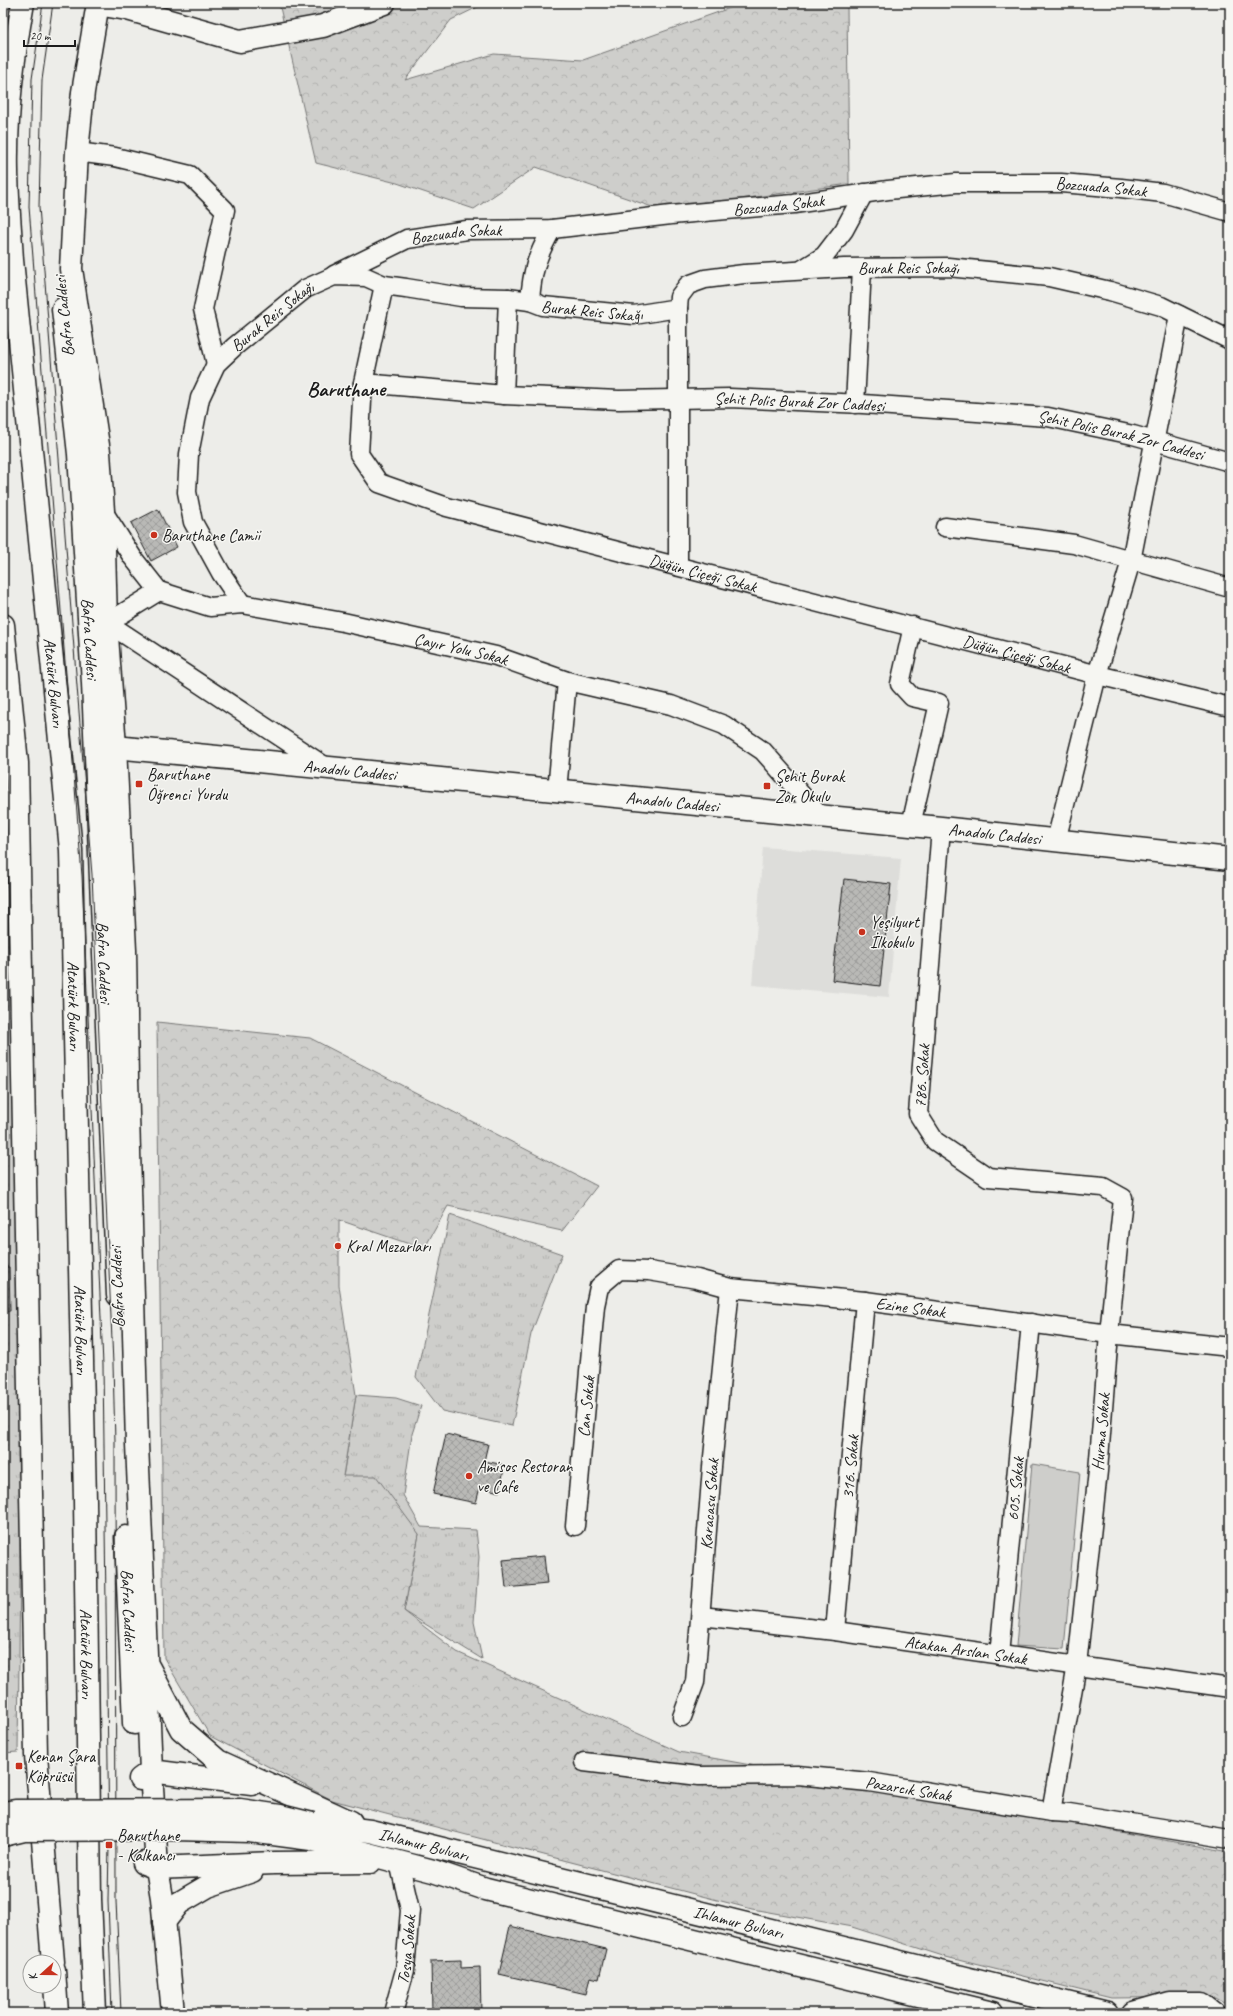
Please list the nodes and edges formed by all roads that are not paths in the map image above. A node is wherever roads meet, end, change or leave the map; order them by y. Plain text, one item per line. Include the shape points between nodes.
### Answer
1 (23, 3) edge
2 (94, 3) edge
3 (384, 3) edge
4 (77, 152) junction
5 (864, 194) junction
6 (1230, 212) edge
7 (552, 229) junction
8 (862, 268) junction
9 (800, 270) junction
10 (334, 276) junction
11 (384, 284) junction
12 (508, 298) junction
13 (530, 301) junction
14 (678, 308) junction
15 (1179, 315) junction
16 (1230, 340) edge
17 (216, 364) junction
18 (363, 383) junction
19 (504, 395) junction
20 (679, 399) junction
21 (855, 404) junction
22 (1155, 441) junction
23 (1230, 462) edge
24 (103, 511) junction
25 (945, 527) dead end
26 (1131, 561) junction
27 (678, 566) junction
28 (1230, 588) edge
29 (159, 591) junction
30 (242, 604) junction
31 (106, 622) junction
32 (3, 625) edge
33 (913, 626) junction
34 (1097, 675) junction
35 (567, 681) junction
36 (1230, 707) edge
37 (3, 740) edge
38 (115, 747) junction
39 (17, 763) junction
40 (326, 767) junction
41 (557, 791) junction
42 (820, 816) junction
43 (911, 825) junction
44 (941, 828) junction
45 (1056, 841) junction
46 (1230, 859) edge
47 (1123, 1198) joint
48 (599, 1287) joint
49 (730, 1288) junction
50 (865, 1301) junction
51 (1031, 1323) junction
52 (1109, 1334) junction
53 (1230, 1347) edge
54 (575, 1526) dead end
55 (701, 1616) junction
56 (835, 1631) junction
57 (999, 1655) junction
58 (146, 1662) junction
59 (1077, 1665) junction
60 (1230, 1688) edge
61 (682, 1717) dead end
62 (584, 1762) dead end
63 (144, 1775) junction
64 (275, 1787) junction
65 (1051, 1812) junction
66 (3, 1813) edge
67 (370, 1830) junction
68 (312, 1831) junction
69 (3, 1835) edge
70 (1230, 1839) edge
71 (399, 1862) junction
72 (275, 1863) junction
73 (150, 1866) junction
74 (164, 1922) junction
75 (52, 1954) edge
76 (56, 1994) edge
77 (58, 2013) edge
78 (95, 2013) edge
79 (172, 2013) edge
80 (393, 2013) edge
81 (992, 2013) edge
82 (1107, 2013) edge
83 (1134, 2013) edge
84 (1214, 2013) edge

1 - 78 main road, Atatürk Bulvarı via 8,112 7,190 71,850 85,1500 90,1891
2 - 3 main road via 127,9 240,41 323,26
2 - 4 main road, Bafra Caddesi
2 - 63 main road, Bafra Caddesi via 65,152 59,271 79,454 93,683 118,1289 130,1664
4 - 17 street via 115,157 190,175 224,210 203,309
4 - 24 main road, Bafra Caddesi via 71,269 99,452
5 - 6 street, Bozcuada Sokak via 956,183 1060,183 1163,193
5 - 7 street, Bozcuada Sokak via 794,204
5 - 9 street via 844,230 824,256
7 - 10 street, Bozcuada Sokak via 467,230 407,240
7 - 13 street via 537,256
8 - 9 street, Burak Reis Sokağı
8 - 15 street, Burak Reis Sokağı via 948,267 1048,277 1110,291 1161,306
8 - 21 street
9 - 14 street, Burak Reis Sokağı via 705,278 688,285 680,297
10 - 11 street, Burak Reis Sokağı via 366,277
10 - 17 street, Burak Reis Sokağı via 304,289 234,346
11 - 12 street, Burak Reis Sokağı via 461,297
11 - 18 street, Düğün Çiçeği Sokak
12 - 13 street, Burak Reis Sokağı
12 - 19 street
13 - 14 street, Burak Reis Sokağı via 543,306 634,314
14 - 20 street
15 - 16 street, Burak Reis Sokağı
15 - 22 street
17 - 30 street, Burak Reis Sokağı via 200,398 189,454 187,492 193,522 221,573
18 - 19 street, Şehit Polis Burak Zor Caddesi
18 - 27 street, Düğün Çiçeği Sokak via 359,454 379,483 447,507
19 - 20 street, Şehit Polis Burak Zor Caddesi via 619,400
20 - 21 street, Şehit Polis Burak Zor Caddesi via 730,398
20 - 27 street
21 - 22 street, Şehit Polis Burak Zor Caddesi via 1048,417
22 - 23 street, Şehit Polis Burak Zor Caddesi
22 - 26 street
24 - 29 street via 133,558
24 - 31 main road, Bafra Caddesi
25 - 26 street via 1074,544
26 - 28 street
26 - 34 street
27 - 33 street, Düğün Çiçeği Sokak
29 - 30 street, Çayır Yolu Sokak via 210,607
29 - 31 street
30 - 35 street, Çayır Yolu Sokak via 343,622 496,656
31 - 38 main road, Bafra Caddesi
31 - 40 street
32 - 39 main road
33 - 34 street, Düğün Çiçeği Sokak
33 - 43 street via 900,684 912,697 939,703
34 - 36 street, Düğün Çiçeği Sokak
34 - 45 street
35 - 41 street
35 - 42 street, Çayır Yolu Sokak via 671,706 724,725 762,751
37 - 39 main road
38 - 40 main road, Anadolu Caddesi
38 - 58 main road, Bafra Caddesi via 125,950 137,1444
39 - 75 main road via 36,1755
40 - 41 main road, Anadolu Caddesi
41 - 42 main road, Anadolu Caddesi
42 - 43 main road, Anadolu Caddesi
43 - 44 main road, Anadolu Caddesi
44 - 45 main road, Anadolu Caddesi
44 - 47 street, 786. Sokak via 918,1114 935,1141 988,1177 1103,1187
45 - 46 main road, Anadolu Caddesi
47 - 52 street, Hurma Sokak
48 - 49 street, Ezine Sokak via 619,1270 656,1272
48 - 54 street, Can Sokak via 595,1306
49 - 50 street, Ezine Sokak
49 - 55 street, Karacasu Sokak via 712,1467
50 - 51 street, Ezine Sokak
50 - 56 street, 316. Sokak
51 - 52 street, Ezine Sokak
51 - 57 street, 605. Sokak
52 - 53 street, Ezine Sokak
52 - 59 street, Hurma Sokak via 1098,1471
55 - 56 street, Atakan Arslan Sokak
55 - 61 street, Karacasu Sokak via 695,1682
56 - 57 street, Atakan Arslan Sokak
57 - 59 street, Atakan Arslan Sokak
58 - 63 main road, Bafra Caddesi
58 - 64 main road via 182,1729 218,1761
59 - 60 street, Atakan Arslan Sokak
59 - 65 street, Hurma Sokak
62 - 65 street, Pazarcık Sokak via 699,1776 797,1776 869,1782
63 - 64 main road
63 - 73 main road, Bafra Caddesi
64 - 67 main road
65 - 70 street, Pazarcık Sokak
66 - 68 main road, bridge via 240,1810 280,1816
67 - 68 main road
67 - 82 main road, Ihlamur Bulvarı
68 - 69 main road, bridge via 24,1830
68 - 71 main road, Ihlamur Bulvarı
71 - 72 main road
71 - 80 street, Tosya Sokak via 410,1910 405,1970
71 - 81 main road, Ihlamur Bulvarı via 486,1889
72 - 73 main road
72 - 74 main road via 208,1886 179,1903
73 - 74 main road, Bafra Caddesi
74 - 79 main road, Bafra Caddesi
76 - 77 main road
83 - 84 main road via 1168,2003 1201,2003

